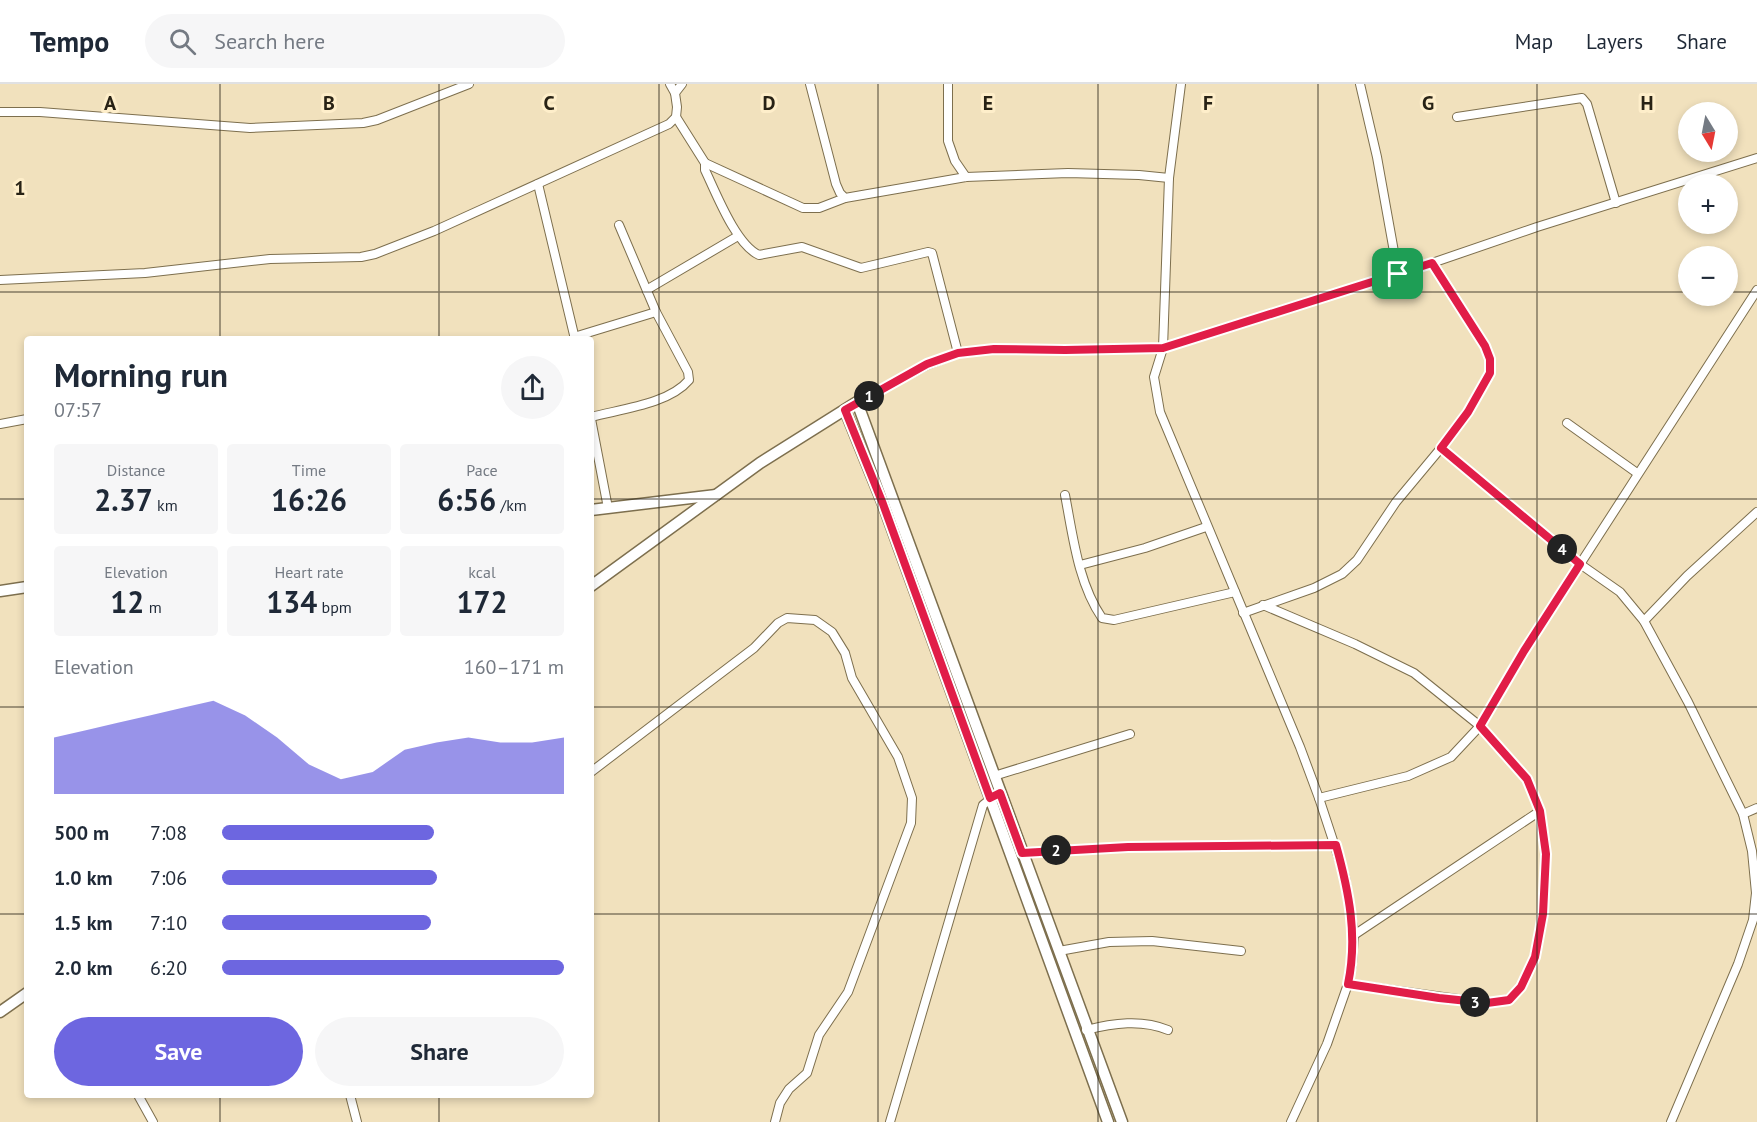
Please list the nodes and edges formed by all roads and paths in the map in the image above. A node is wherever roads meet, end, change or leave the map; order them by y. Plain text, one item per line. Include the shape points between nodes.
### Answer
1 (469, 84) edge
2 (670, 84) edge
3 (682, 84) edge
4 (810, 84) edge
5 (948, 84) edge
6 (1181, 84) edge
7 (1360, 84) edge
8 (675, 93) junction
9 (0, 112) edge
10 (676, 117) junction
11 (1456, 117) dead end
12 (1757, 159) edge
13 (705, 163) junction
14 (966, 177) junction
15 (1169, 178) junction
16 (538, 184) junction
17 (845, 198) junction
18 (1616, 203) junction
19 (619, 225) dead end
20 (738, 236) junction
21 (1432, 263) junction
22 (1398, 274) junction
23 (0, 280) edge
24 (1757, 290) edge
25 (647, 291) junction
26 (656, 312) junction
27 (575, 336) edge
28 (581, 336) edge
29 (1163, 348) junction
30 (958, 353) junction
31 (857, 402) junction
32 (845, 410) junction
33 (594, 417) edge
34 (24, 420) edge
35 (1568, 423) dead end
36 (0, 424) edge
37 (594, 434) edge
38 (1441, 448) junction
39 (1637, 473) junction
40 (717, 495) junction
41 (1065, 495) dead end
42 (608, 508) junction
43 (594, 510) edge
44 (1757, 512) edge
45 (1206, 526) junction
46 (1580, 564) junction
47 (1080, 565) junction
48 (594, 584) edge
49 (24, 587) edge
50 (0, 591) edge
51 (1235, 592) junction
52 (1263, 605) junction
53 (1243, 613) junction
54 (1644, 621) junction
55 (1480, 726) junction
56 (1130, 734) dead end
57 (594, 770) edge
58 (994, 776) junction
59 (1000, 793) junction
60 (990, 798) junction
61 (1319, 798) junction
62 (1757, 808) edge
63 (1540, 811) junction
64 (1743, 814) junction
65 (1336, 845) junction
66 (1022, 853) junction
67 (1755, 920) edge
68 (1354, 935) junction
69 (1059, 951) junction
70 (1241, 951) dead end
71 (1348, 984) junction
72 (24, 995) edge
73 (0, 1012) edge
74 (1086, 1030) junction
75 (1168, 1030) dead end
76 (140, 1098) edge
77 (351, 1099) edge
78 (153, 1122) edge
79 (357, 1122) edge
80 (775, 1122) edge
81 (890, 1122) edge
82 (1108, 1122) edge
83 (1122, 1122) edge
84 (1291, 1122) edge
85 (1671, 1122) edge

1 - 9 street via 363,123 250,128
2 - 8 street
3 - 8 street
4 - 17 street via 836,184
5 - 14 street via 948,141
6 - 15 street
7 - 22 street
8 - 10 street
10 - 13 street
10 - 16 street via 669,124
11 - 18 street via 1582,98
12 - 18 street
13 - 17 street via 803,208 819,208
13 - 20 street
14 - 15 street via 1068,173
14 - 17 street
15 - 29 street
16 - 23 street via 434,231 361,257 270,259 145,273
16 - 27 street
18 - 21 street
19 - 25 street
20 - 25 street
20 - 30 street via 759,255 802,247 861,268 932,253
21 - 22 street
21 - 38 street via 1490,359 1490,373
22 - 29 street
24 - 39 street
25 - 26 street
26 - 28 street
26 - 33 street via 689,380 674,393 646,404
29 - 30 street via 994,349
29 - 45 street via 1154,377 1160,412
30 - 31 street via 927,364
31 - 32 street
31 - 58 street
32 - 40 street
32 - 60 street
34 - 36 street
35 - 39 street
37 - 42 street
38 - 46 street
38 - 52 street via 1396,502 1357,560 1342,574
39 - 46 street
40 - 42 street
40 - 48 street
41 - 47 street
42 - 43 street
44 - 54 street
45 - 47 street
45 - 51 street
46 - 54 street via 1620,592
46 - 55 street
47 - 51 street via 1090,600 1102,618 1114,620
49 - 50 street
51 - 53 street
52 - 53 street
52 - 55 street via 1414,673
53 - 61 street
54 - 64 street
55 - 61 street via 1451,757 1408,776
55 - 63 street via 1527,779
56 - 58 street
57 - 80 street via 754,648 786,618 815,620 832,632 845,652 852,678 898,757 912,798 911,823 848,992 819,1035 807,1073 780,1103
58 - 59 street
59 - 60 street
59 - 66 street
60 - 81 street via 983,805
60 - 82 street
61 - 65 street
62 - 64 street
63 - 68 street
63 - 71 street via 1546,854 1543,914 1535,957 1521,987 1509,1000 1487,1003
64 - 67 street via 1752,851
65 - 66 street via 1128,847
65 - 68 street
66 - 69 street
67 - 85 street
68 - 71 street
69 - 70 street via 1109,942 1152,941
69 - 74 street
71 - 84 street via 1327,1044
72 - 73 street
74 - 75 street via 1111,1023 1136,1023
74 - 83 street
76 - 78 street
77 - 79 street

